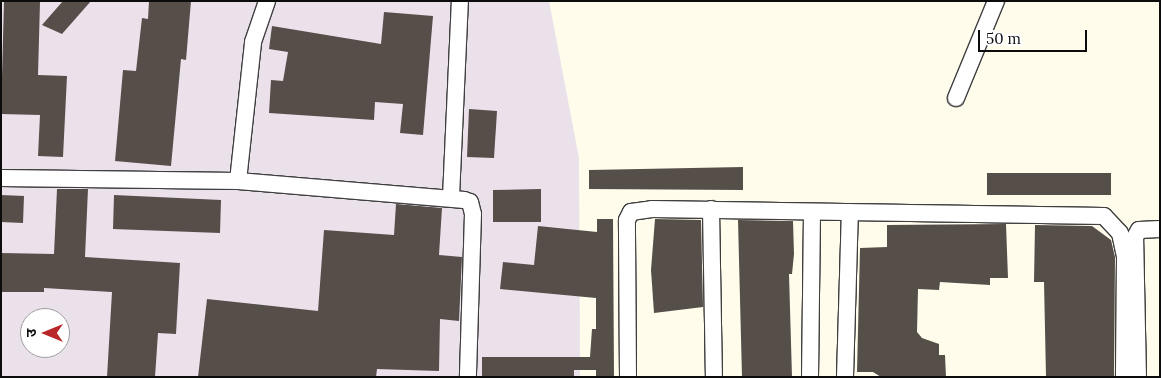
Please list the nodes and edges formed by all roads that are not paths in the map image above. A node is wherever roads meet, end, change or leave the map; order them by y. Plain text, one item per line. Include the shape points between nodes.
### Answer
1 (266, 1) edge
2 (460, 1) edge
3 (996, 1) edge
4 (956, 98) dead end
5 (1, 178) edge
6 (238, 181) junction
7 (451, 197) junction
8 (711, 209) junction
9 (812, 212) junction
10 (850, 212) junction
11 (1160, 229) edge
12 (468, 377) edge
13 (628, 377) edge
14 (714, 377) edge
15 (810, 377) edge
16 (845, 377) edge
17 (1124, 377) edge
18 (1138, 377) edge

1 - 6 street via 253,42
2 - 7 street
3 - 4 street
5 - 6 street
6 - 7 street
7 - 12 street via 470,202 473,214
8 - 9 street
8 - 13 street via 652,209 629,215
8 - 14 street
9 - 10 street
9 - 15 street
10 - 16 street
10 - 17 street via 1104,216 1120,234 1125,256
11 - 18 street via 1139,230 1135,238

